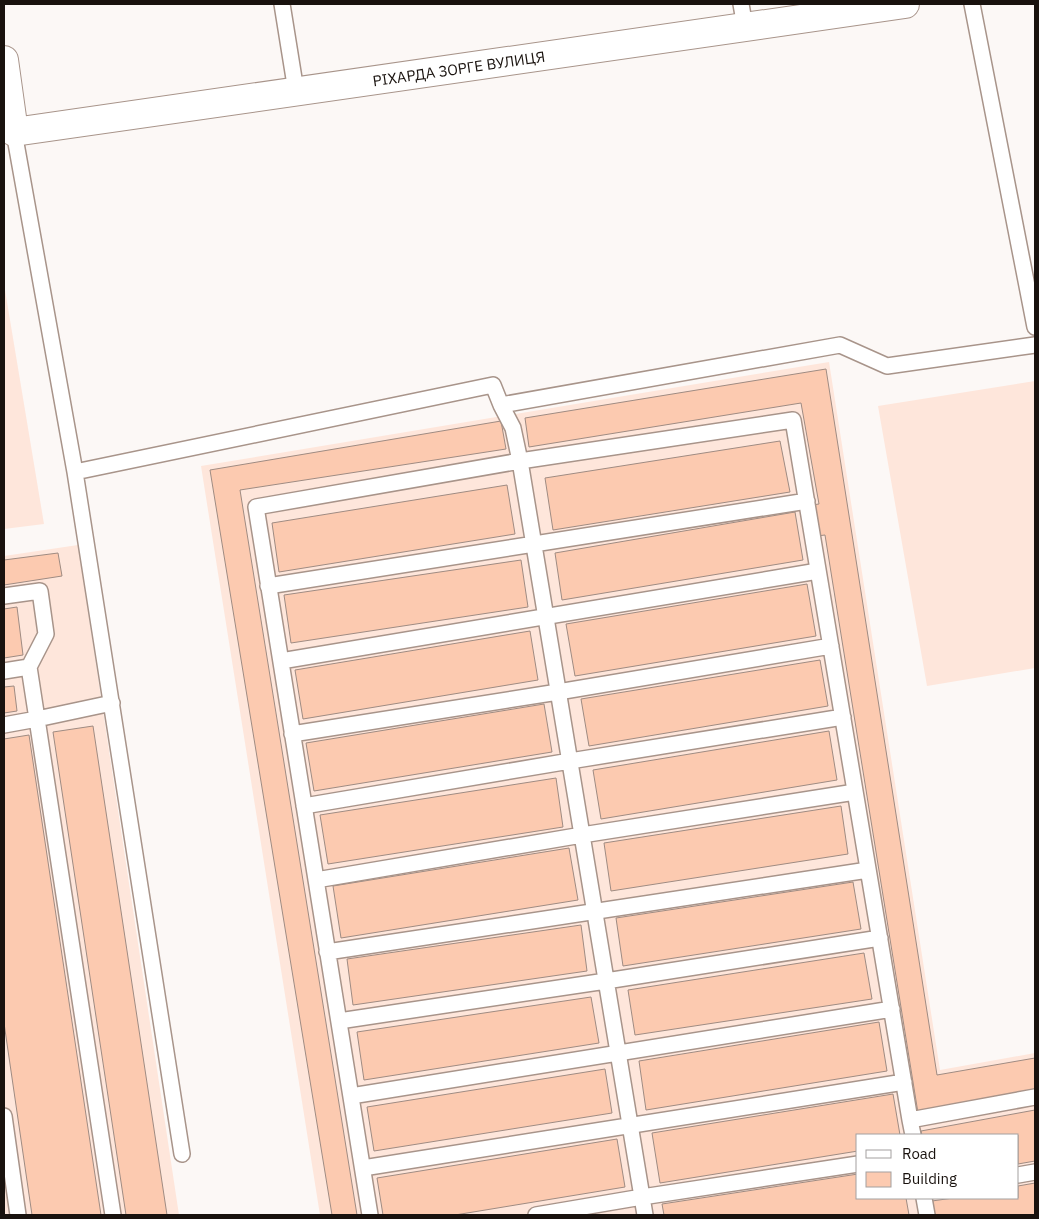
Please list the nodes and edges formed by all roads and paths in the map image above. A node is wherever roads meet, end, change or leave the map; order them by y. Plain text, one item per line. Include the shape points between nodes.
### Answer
1 (282, 4) edge
2 (905, 4) edge
3 (972, 4) edge
4 (743, 15) edge
5 (4, 60) edge
6 (296, 91) junction
7 (14, 132) junction
8 (1035, 327) edge
9 (1035, 345) edge
10 (501, 405) junction
11 (520, 461) junction
12 (75, 472) junction
13 (806, 501) junction
14 (533, 544) junction
15 (818, 571) junction
16 (268, 586) junction
17 (4, 596) edge
18 (546, 617) junction
19 (831, 646) junction
20 (280, 661) junction
21 (29, 667) junction
22 (4, 671) edge
23 (558, 692) junction
24 (112, 703) junction
25 (843, 717) junction
26 (37, 718) junction
27 (4, 724) edge
28 (292, 734) junction
29 (570, 761) junction
30 (855, 792) junction
31 (304, 806) junction
32 (582, 835) junction
33 (868, 870) junction
34 (316, 880) junction
35 (595, 912) junction
36 (880, 938) junction
37 (328, 952) junction
38 (606, 981) junction
39 (892, 1009) junction
40 (339, 1021) junction
41 (618, 1053) junction
42 (904, 1082) junction
43 (351, 1096) junction
44 (1035, 1097) edge
45 (4, 1116) edge
46 (630, 1126) junction
47 (912, 1128) edge
48 (182, 1154) dead end
49 (856, 1164) edge
50 (363, 1168) junction
51 (1035, 1172) edge
52 (1019, 1175) edge
53 (642, 1197) junction
54 (924, 1199) edge
55 (18, 1215) edge
56 (113, 1215) edge
57 (370, 1215) edge
58 (536, 1215) edge
59 (645, 1215) edge
60 (927, 1215) edge

1 - 6 lane
2 - 4 street, РІХАРДА ЗОРГЕ ВУЛИЦЯ
3 - 8 lane
4 - 6 street, РІХАРДА ЗОРГЕ ВУЛИЦЯ
5 - 7 street
6 - 7 street, РІХАРДА ЗОРГЕ ВУЛИЦЯ
7 - 12 lane
9 - 10 lane via 886,366 840,345
10 - 11 lane via 513,428
10 - 12 lane via 493,385
11 - 13 lane via 793,420
11 - 14 lane
11 - 16 lane via 256,507
12 - 24 lane
13 - 14 lane
13 - 15 lane
14 - 16 lane
14 - 18 lane
15 - 18 lane
15 - 19 lane
16 - 20 lane
17 - 21 lane via 40,591 46,634
18 - 20 lane
18 - 23 lane
19 - 23 lane
19 - 25 lane
20 - 28 lane
21 - 22 lane
21 - 26 lane
23 - 28 lane
23 - 29 lane
24 - 26 lane
24 - 48 lane
25 - 29 lane
25 - 30 lane
26 - 27 lane
26 - 56 lane
28 - 31 lane
29 - 31 lane
29 - 32 lane
30 - 32 lane
30 - 33 lane
31 - 34 lane
32 - 34 lane
32 - 35 lane
33 - 35 lane
33 - 36 lane
34 - 37 lane
35 - 37 lane
35 - 38 lane
36 - 38 lane
36 - 39 lane
37 - 40 lane
38 - 40 lane
38 - 41 lane
39 - 41 lane
39 - 42 lane
40 - 43 lane
41 - 43 lane
41 - 46 lane
42 - 46 lane
42 - 47 lane
43 - 50 lane
44 - 47 lane
45 - 55 lane
46 - 50 lane
46 - 53 lane
49 - 53 lane
50 - 57 lane
51 - 52 lane
53 - 58 lane
53 - 59 lane
54 - 60 lane

